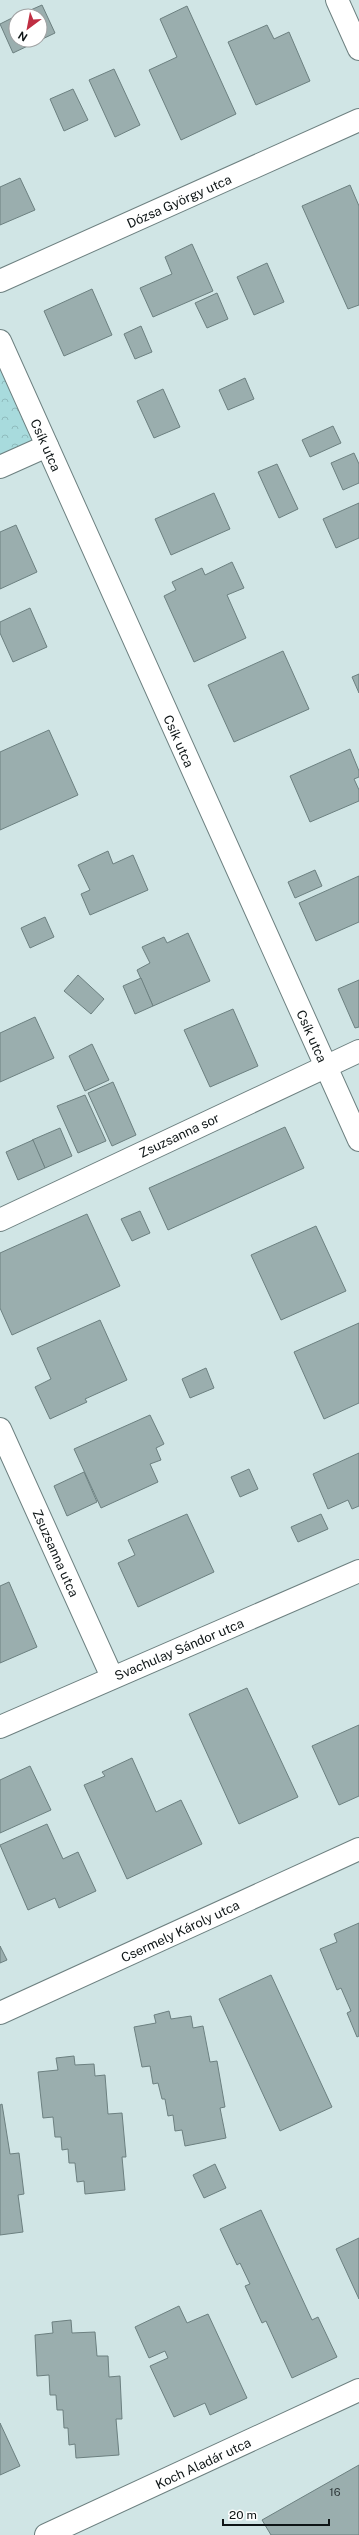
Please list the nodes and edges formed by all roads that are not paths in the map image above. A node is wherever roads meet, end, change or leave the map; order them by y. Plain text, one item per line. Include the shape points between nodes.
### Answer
1 (337, 0) edge
2 (359, 49) edge
3 (359, 120) edge
4 (0, 282) edge
5 (0, 340) edge
6 (47, 446) junction
7 (0, 467) edge
8 (359, 1051) edge
9 (326, 1066) junction
10 (359, 1140) edge
11 (0, 1220) edge
12 (0, 1429) edge
13 (359, 1571) edge
14 (112, 1678) junction
15 (0, 1727) edge
16 (359, 1849) edge
17 (0, 2013) edge
18 (359, 2390) edge
19 (46, 2535) edge

1 - 2 street
3 - 4 street, Dózsa György utca
5 - 6 street, Csík utca
6 - 7 street
6 - 9 street, Csík utca
8 - 9 street, Zsuzsanna sor
9 - 10 street, Csík utca
9 - 11 street, Zsuzsanna sor
12 - 14 street, Zsuzsanna utca
13 - 14 street, Svachulay Sándor utca
14 - 15 street, Svachulay Sándor utca
16 - 17 street, Csermely Károly utca
18 - 19 street, Koch Aladár utca

